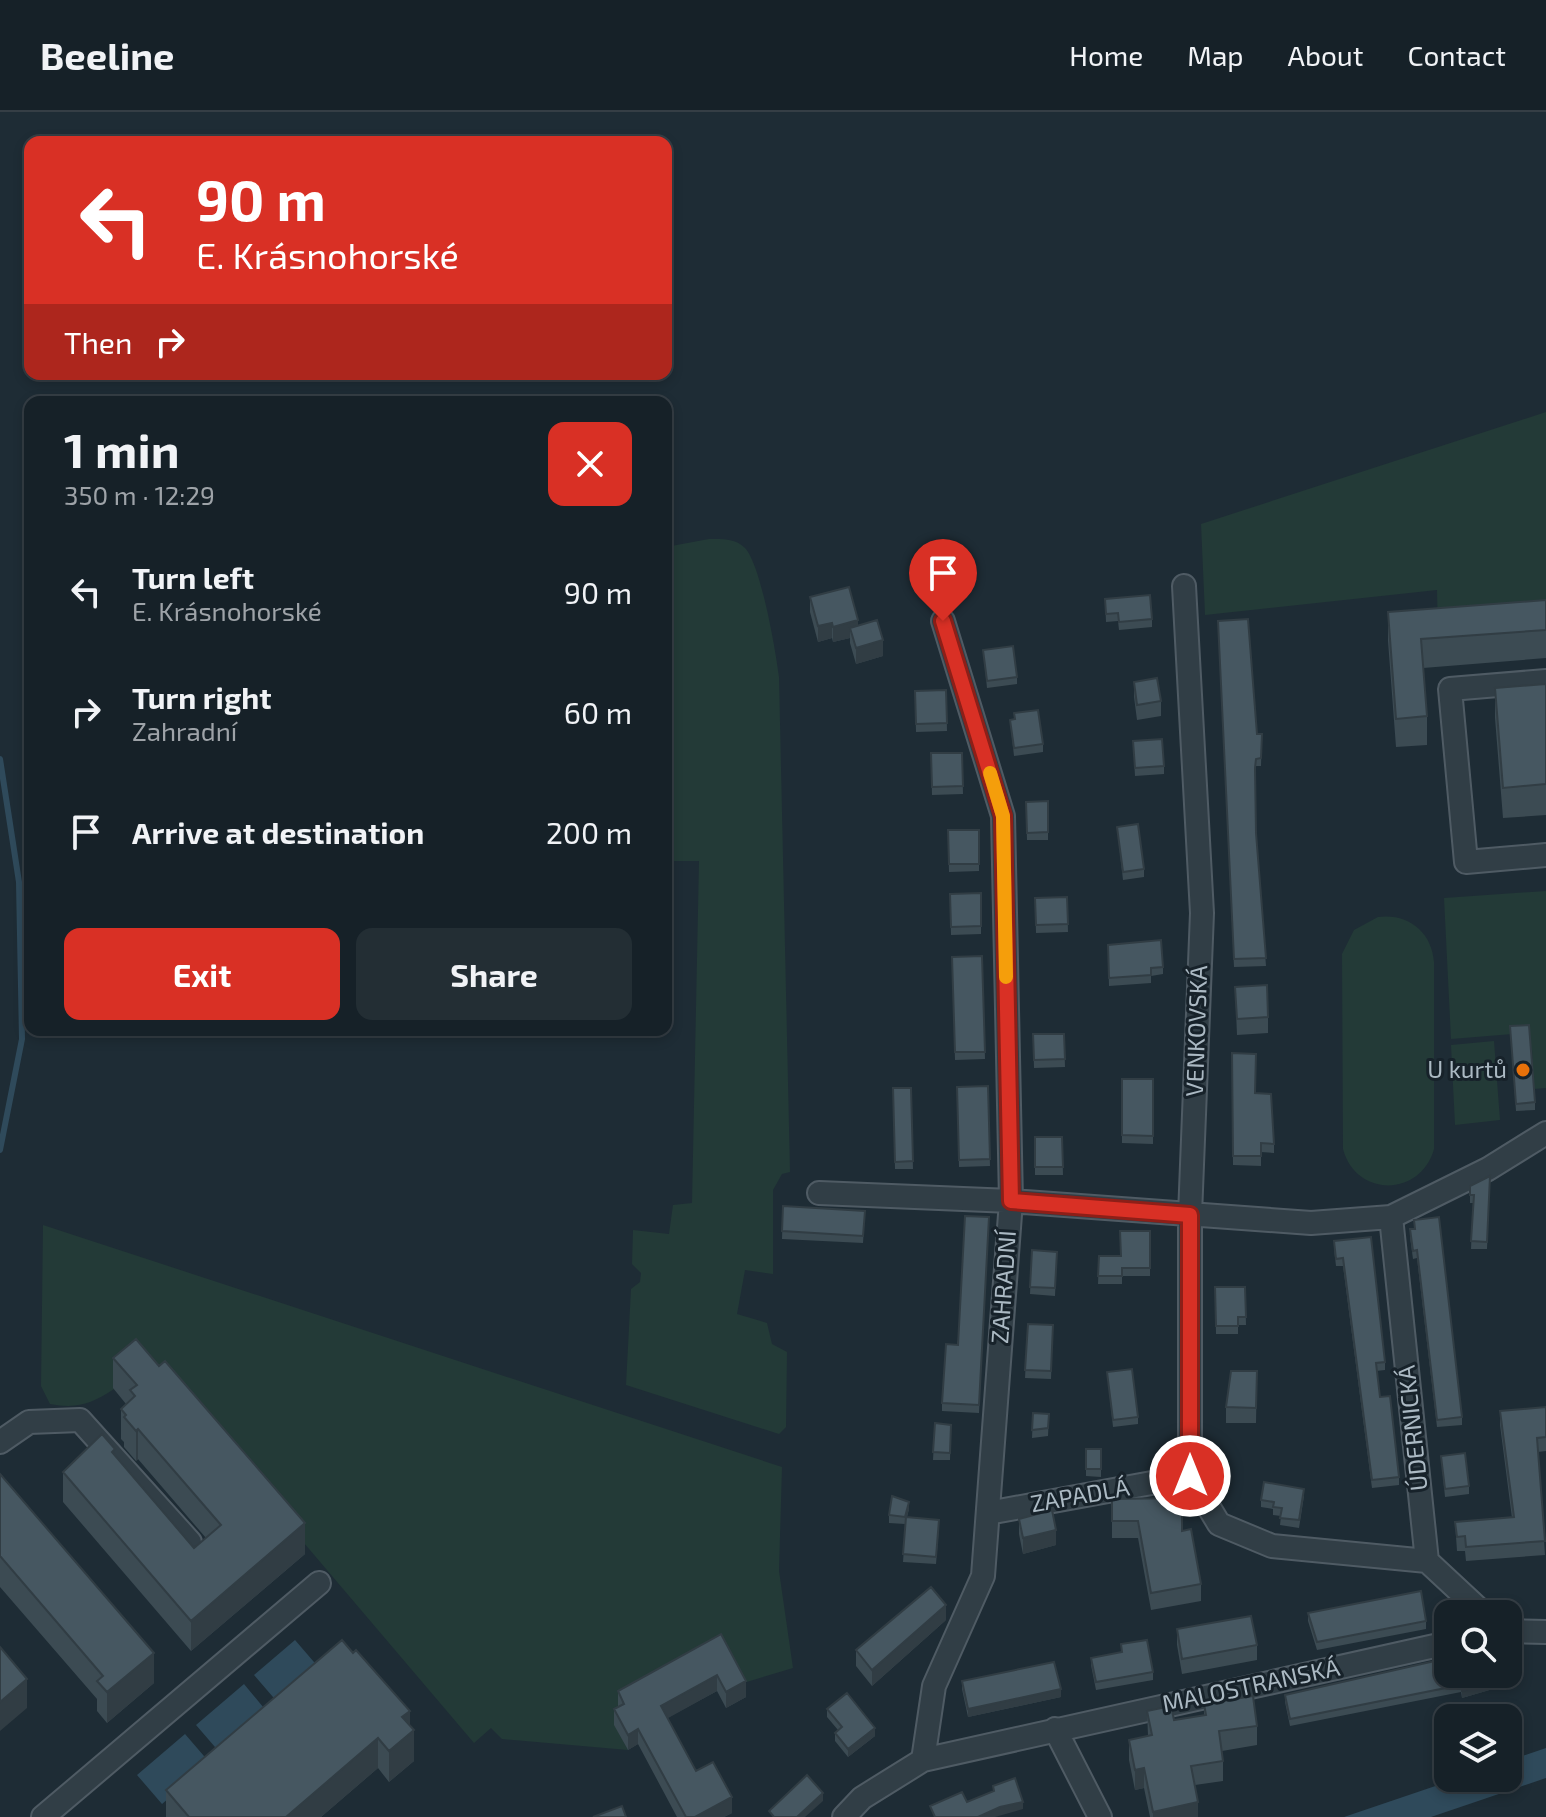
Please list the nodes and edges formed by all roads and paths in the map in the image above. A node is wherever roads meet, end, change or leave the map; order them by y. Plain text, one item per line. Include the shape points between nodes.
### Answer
1 (1184, 586) dead end
2 (943, 621) dead end
3 (1546, 681) edge
4 (1546, 855) edge
5 (1546, 1133) edge
6 (819, 1193) dead end
7 (1011, 1201) junction
8 (1190, 1215) junction
9 (1391, 1217) junction
10 (0, 1442) edge
11 (1190, 1476) junction
12 (988, 1513) junction
13 (190, 1542) edge
14 (1427, 1561) junction
15 (319, 1583) dead end
16 (1469, 1600) edge
17 (1522, 1631) edge
18 (1546, 1632) edge
19 (1434, 1646) edge
20 (1055, 1729) junction
21 (923, 1760) junction
22 (43, 1817) edge
23 (844, 1817) edge
24 (1100, 1817) edge

1 - 8 street, VENKOVSKÁ via 1202,913
2 - 7 street, ZAHRADNÍ via 1003,816
3 - 4 street via 1450,689 1466,862
5 - 9 street via 1488,1169
6 - 7 street
7 - 8 street
7 - 12 street, ZAHRADNÍ
8 - 9 street via 1311,1223
8 - 11 street, VENKOVSKÁ
9 - 14 street, ÚDERNICKÁ
10 - 13 street via 29,1422 80,1420
11 - 12 street, ZAPADLÁ
11 - 14 street via 1219,1524 1272,1546
12 - 21 street, ZAHRADNÍ via 983,1576 934,1686
14 - 16 street
15 - 22 street
17 - 18 street
19 - 20 street, MALOSTRANSKÁ
20 - 21 street, MALOSTRANSKÁ
20 - 24 street
21 - 23 street, MALOSTRANSKÁ via 862,1798

